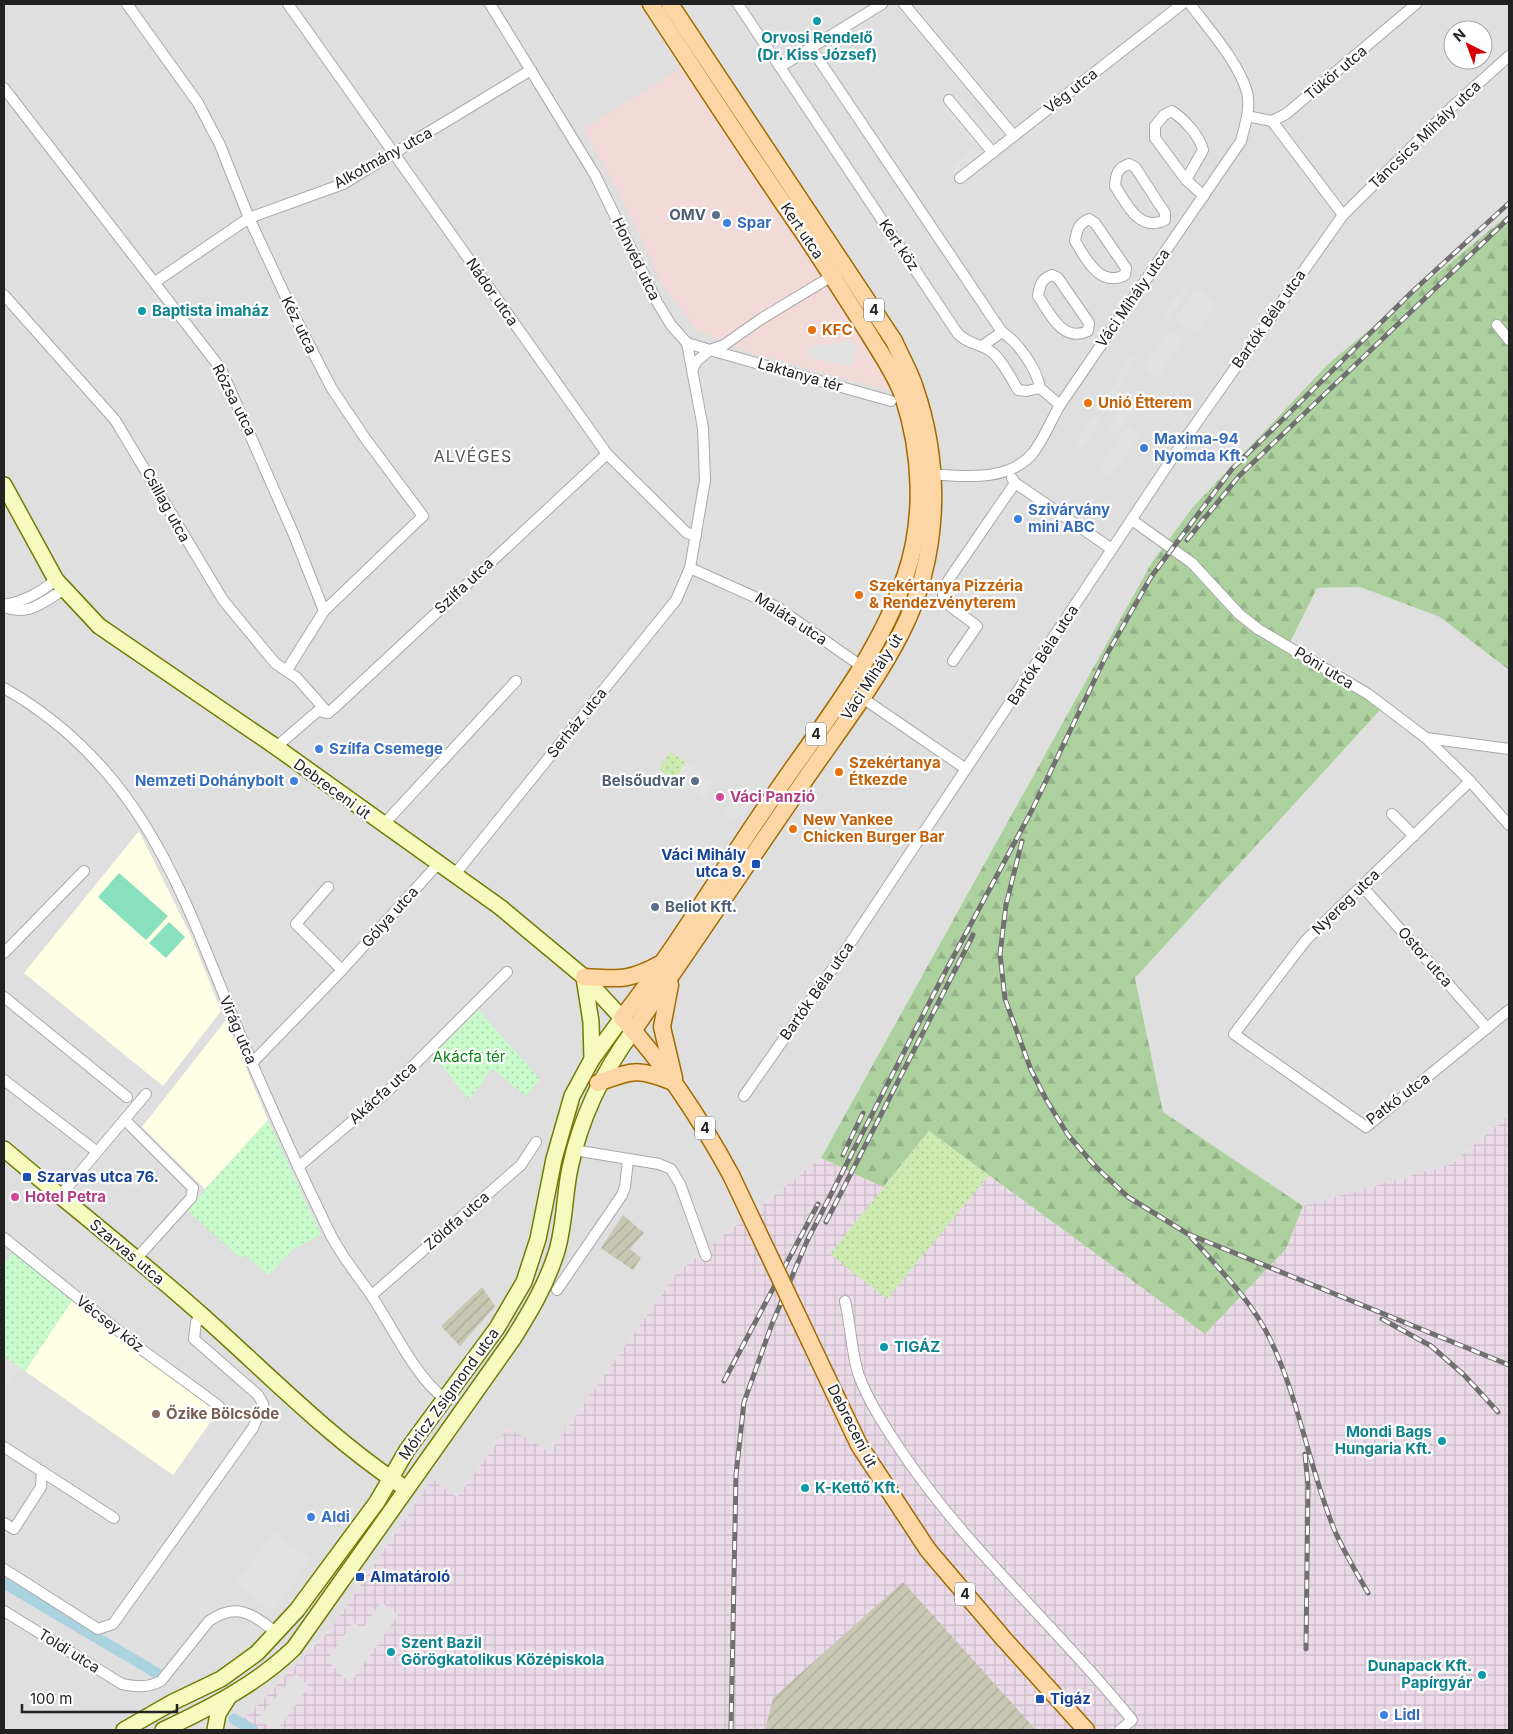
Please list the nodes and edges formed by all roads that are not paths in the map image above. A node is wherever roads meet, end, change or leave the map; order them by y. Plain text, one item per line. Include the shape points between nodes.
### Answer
1 (127, 4) edge
2 (288, 4) edge
3 (490, 4) edge
4 (651, 4) edge
5 (670, 4) edge
6 (738, 4) edge
7 (882, 4) edge
8 (904, 4) edge
9 (1182, 4) edge
10 (1190, 4) edge
11 (1416, 4) edge
12 (812, 48) junction
13 (1509, 56) edge
14 (780, 67) junction
15 (531, 70) junction
16 (4, 88) edge
17 (950, 100) dead end
18 (1247, 116) junction
19 (1272, 121) junction
20 (1014, 136) junction
21 (993, 153) junction
22 (394, 154) junction
23 (960, 178) dead end
24 (1186, 180) junction
25 (1204, 196) junction
26 (1343, 215) junction
27 (249, 218) junction
28 (1164, 220) junction
29 (1180, 231) junction
30 (839, 272) junction
31 (1125, 275) junction
32 (155, 282) junction
33 (1140, 286) junction
34 (4, 295) edge
35 (1497, 325) dead end
36 (1088, 330) junction
37 (1002, 332) junction
38 (1509, 340) edge
39 (1103, 341) junction
40 (687, 342) junction
41 (982, 346) junction
42 (710, 350) junction
43 (692, 370) junction
44 (1040, 388) junction
45 (891, 401) dead end
46 (1060, 405) junction
47 (607, 454) junction
48 (1008, 471) junction
49 (926, 474) junction
50 (1015, 483) junction
51 (4, 485) edge
52 (1132, 520) junction
53 (696, 535) junction
54 (1112, 549) junction
55 (690, 568) junction
56 (60, 585) junction
57 (4, 606) edge
58 (324, 611) junction
59 (953, 662) dead end
60 (861, 666) junction
61 (287, 670) junction
62 (516, 681) dead end
63 (4, 688) edge
64 (861, 697) junction
65 (324, 712) junction
66 (1426, 738) junction
67 (278, 749) junction
68 (1509, 749) edge
69 (966, 769) junction
70 (1470, 781) junction
71 (1392, 814) dead end
72 (1509, 825) edge
73 (383, 826) junction
74 (1414, 836) junction
75 (438, 864) junction
76 (84, 871) dead end
77 (455, 874) junction
78 (1362, 886) junction
79 (328, 887) dead end
80 (4, 935) edge
81 (11, 944) junction
82 (4, 953) edge
83 (668, 969) junction
84 (342, 970) junction
85 (507, 972) dead end
86 (584, 977) junction
87 (4, 997) edge
88 (1509, 1010) edge
89 (622, 1018) junction
90 (1487, 1028) junction
91 (633, 1031) junction
92 (1234, 1034) joint
93 (592, 1059) junction
94 (252, 1063) junction
95 (4, 1080) edge
96 (598, 1083) junction
97 (676, 1083) junction
98 (146, 1094) dead end
99 (744, 1096) dead end
100 (128, 1097) dead end
101 (124, 1120) junction
102 (536, 1142) dead end
103 (4, 1149) edge
104 (574, 1150) junction
105 (97, 1152) junction
106 (628, 1160) junction
107 (298, 1167) junction
108 (60, 1196) junction
109 (4, 1238) edge
110 (706, 1256) dead end
111 (136, 1259) junction
112 (557, 1290) dead end
113 (372, 1295) junction
114 (845, 1301) dead end
115 (204, 1317) junction
116 (444, 1398) junction
117 (219, 1406) dead end
118 (4, 1447) edge
119 (42, 1471) junction
120 (391, 1478) junction
121 (407, 1490) junction
122 (114, 1518) dead end
123 (4, 1524) edge
124 (4, 1570) edge
125 (4, 1610) edge
126 (277, 1633) junction
127 (229, 1696) junction
128 (173, 1702) junction
129 (187, 1726) edge
130 (124, 1730) edge
131 (163, 1730) edge
132 (215, 1730) edge
133 (1086, 1730) edge
134 (1120, 1730) edge

1 - 27 street, Kéz utca via 198,103 220,145
2 - 22 street, Nádor utca
3 - 15 street, Honvéd utca
4 - 30 main road, Kert utca / 4
5 - 30 main road, Kert utca / 4
6 - 14 street, Kert köz
7 - 12 street
8 - 20 street
9 - 20 street, Vég utca
10 - 18 street, Váci Mihály utca via 1239,73 1247,91
11 - 19 street, Tükör utca via 1316,90
12 - 14 street
12 - 37 street
13 - 26 street, Táncsics Mihály utca via 1452,107
14 - 41 street, Kert köz via 958,334 967,343
15 - 22 street, Alkotmány utca
15 - 40 street, Honvéd utca via 594,175 657,302 671,326
16 - 32 street, Rózsa utca
17 - 21 street
18 - 19 street
18 - 25 street, Váci Mihály utca via 1241,141
19 - 26 street
20 - 21 street, Vég utca
21 - 23 street, Vég utca
22 - 27 street, Alkotmány utca via 342,184
22 - 47 street, Nádor utca
24 - 24 street via 1155,138 1155,126 1172,111 1200,141 1203,150
24 - 25 street
25 - 29 street, Váci Mihály utca
26 - 52 street, Bartók Béla utca
27 - 32 street, Alkotmány utca
27 - 58 street, Kéz utca via 332,389 423,516
28 - 28 street via 1165,213 1134,167 1129,164 1122,166 1116,173 1115,186 1135,217 1152,224
28 - 29 street
29 - 33 street, Váci Mihály utca
30 - 42 street via 724,345
30 - 49 main road, Kert utca / 4 via 902,394
31 - 31 street via 1126,268 1095,222 1089,219 1082,222 1077,228 1075,241 1096,272 1112,279
31 - 33 street
32 - 58 street, Rózsa utca via 221,369 291,526
33 - 39 street, Váci Mihály utca
34 - 61 street, Csillag utca via 115,420 223,600 275,663
35 - 38 street
36 - 36 street via 1089,324 1058,278 1046,277 1040,284 1038,296 1059,328 1075,334
36 - 39 street
37 - 41 street
37 - 44 street via 1012,339 1038,379
39 - 46 street, Váci Mihály utca
40 - 42 street, Laktanya tér
40 - 43 street
41 - 44 street, Kert köz via 993,353 1018,390
42 - 43 street
42 - 45 street, Laktanya tér
43 - 53 street via 703,428 705,480
44 - 46 street
46 - 48 street, Váci Mihály utca via 1034,451 1023,463
47 - 53 street, Nádor utca via 687,532
47 - 65 street, Szilfa utca
48 - 49 street, Váci Mihály utca via 990,476
48 - 50 street
49 - 60 main road, Váci Mihály út / 4 via 906,574 888,622
49 - 64 main road, Váci Mihály út / 4 via 931,536 919,587 902,633
50 - 54 street
50 - 59 street via 943,588 943,602 977,626
51 - 56 main road, Debreceni út
52 - 54 street, Bartók Béla utca
52 - 66 street, Póni utca via 1192,563 1239,614 1258,629 1368,694
53 - 55 street
54 - 69 street, Bartók Béla utca
55 - 60 street, Maláta utca via 777,607
55 - 77 street, Serház utca via 676,600
56 - 57 street via 30,610 16,611
56 - 67 main road, Debreceni út via 99,626
58 - 61 street
60 - 83 main road, Váci Mihály út / 4
61 - 65 street, Csillag utca
62 - 73 street
63 - 94 street, Virág utca via 30,703 75,738 110,774 146,824 175,876
64 - 69 street
64 - 83 main road, Váci Mihály út / 4
65 - 67 street, Szilfa utca
66 - 68 street
66 - 70 street, Póni utca
67 - 73 main road, Debreceni út
69 - 99 street, Bartók Béla utca
70 - 72 street, Póni utca
70 - 74 street, Nyereg utca
71 - 74 street
73 - 75 main road, Debreceni út
74 - 78 street, Nyereg utca
75 - 77 main road, Debreceni út
75 - 84 street, Gólya utca
76 - 81 street
77 - 86 main road, Debreceni út via 538,936
78 - 90 street, Ostor utca
78 - 92 street, Nyereg utca via 1306,940
79 - 84 street via 296,924
80 - 81 street
81 - 82 street
83 - 86 main road via 624,979
83 - 89 main road, Váci Mihály út / 4
83 - 91 main road, Váci Mihály út / 4
83 - 97 main road, Debreceni út / 4 via 662,1027
84 - 94 street, Gólya utca
85 - 107 street, Akácfa utca via 388,1091
86 - 89 main road, Debreceni út
86 - 93 main road via 591,1022
87 - 100 street
88 - 90 street, Patkó utca
89 - 91 main road, Debreceni út / 4
89 - 93 main road, Móricz Zsigmond utca
90 - 92 street, Patkó utca via 1366,1127
91 - 96 main road, Móricz Zsigmond utca
91 - 97 main road, Debreceni út / 4
93 - 116 main road, Móricz Zsigmond utca via 577,1084 563,1121 538,1239 524,1282 497,1328
94 - 107 street, Virág utca
95 - 105 street
96 - 97 main road via 626,1073 647,1072
96 - 104 main road, Móricz Zsigmond utca
97 - 133 main road, Debreceni út / 4, bridge via 731,1175 859,1445 885,1487 928,1550
98 - 101 street
101 - 105 street
101 - 111 street via 194,1192
102 - 113 street, Zöldfa utca via 521,1165
103 - 108 main road, Szarvas utca
104 - 106 street
104 - 121 main road, Móricz Zsigmond utca via 561,1231 541,1295
105 - 108 street
106 - 110 street via 659,1164 670,1169 680,1184
106 - 112 street via 622,1194
107 - 113 street, Virág utca via 338,1249
108 - 111 main road, Szarvas utca
109 - 117 street, Vécsey köz via 141,1349
111 - 115 main road, Szarvas utca
113 - 116 street, Virág utca via 428,1384
114 - 134 street via 852,1350 860,1376 890,1434 931,1495 975,1547 1102,1682 1132,1720
115 - 120 main road, Szarvas utca via 336,1436
115 - 124 street via 196,1322 194,1339 258,1395 263,1404 253,1428 114,1624 98,1629
116 - 120 main road, Móricz Zsigmond utca
118 - 119 street
119 - 122 street
119 - 123 street via 41,1487 14,1529
120 - 121 main road, Szarvas utca
120 - 126 main road, Móricz Zsigmond utca via 316,1586
121 - 127 main road, Móricz Zsigmond utca via 294,1648 274,1667
125 - 126 street, Toldi utca via 122,1684 136,1687 161,1681 208,1621 219,1614 238,1610
126 - 128 main road, Móricz Zsigmond utca via 236,1669
127 - 129 main road, Móricz Zsigmond utca
127 - 132 main road via 218,1714
128 - 129 main road
128 - 130 main road, Móricz Zsigmond utca
129 - 131 main road, Móricz Zsigmond utca

